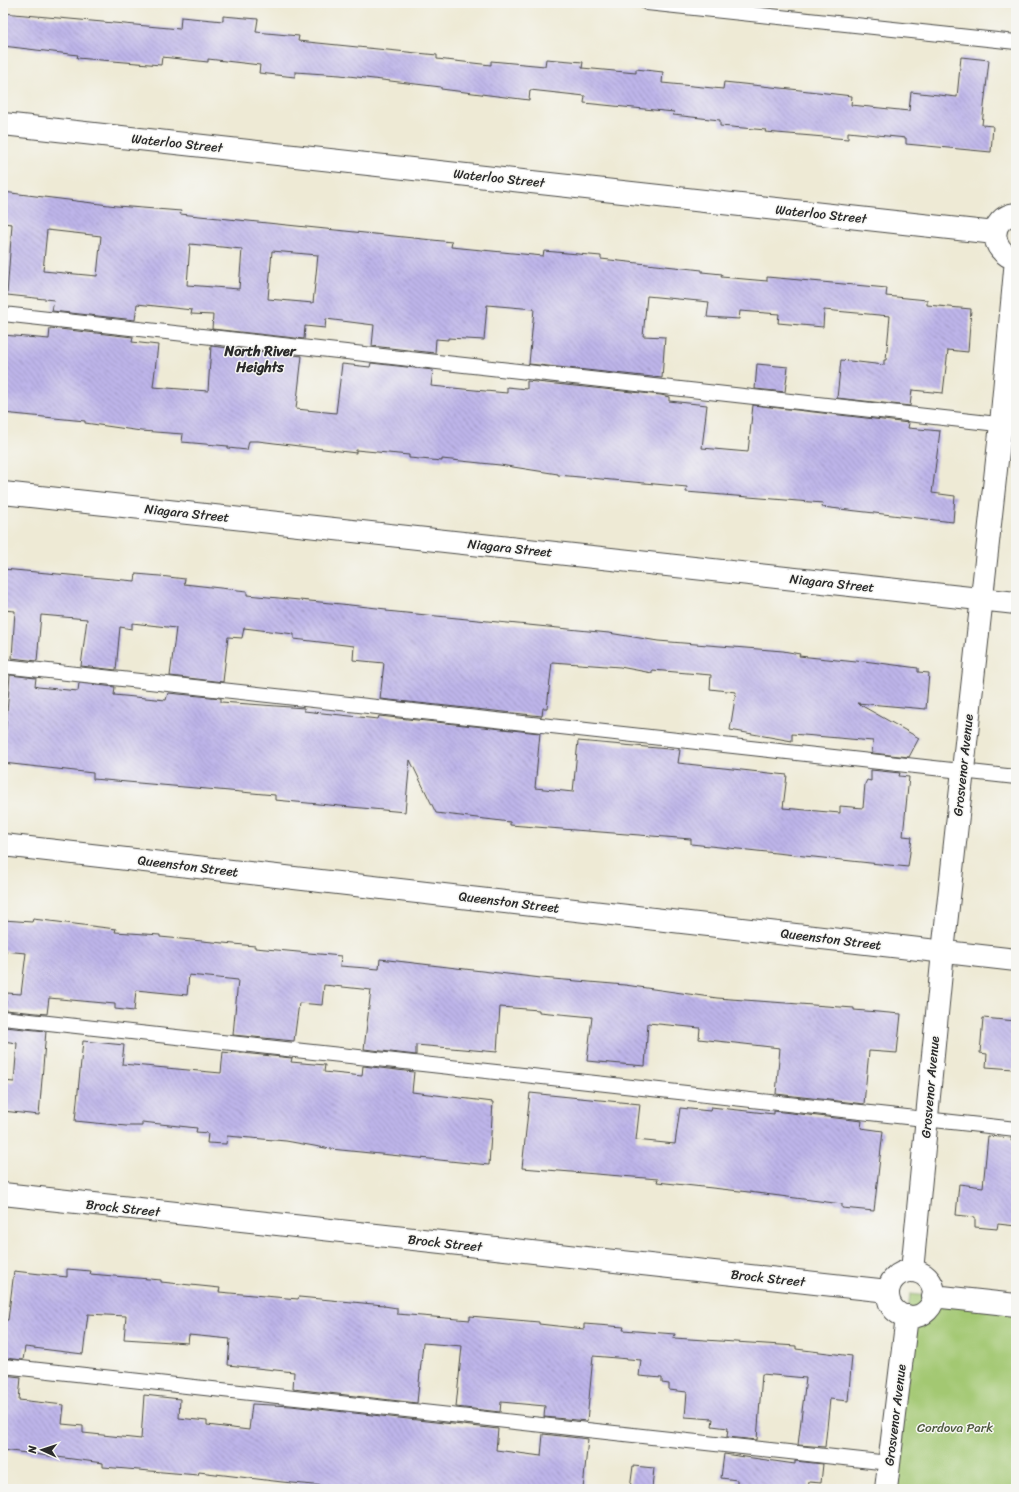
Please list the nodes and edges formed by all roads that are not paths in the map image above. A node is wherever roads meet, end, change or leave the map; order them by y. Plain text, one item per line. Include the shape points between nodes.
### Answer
1 (648, 3) edge
2 (1016, 42) edge
3 (3, 124) edge
4 (1016, 214) edge
5 (995, 233) junction
6 (1016, 258) edge
7 (3, 314) edge
8 (1008, 425) edge
9 (3, 493) edge
10 (981, 599) junction
11 (1016, 603) edge
12 (3, 666) edge
13 (962, 771) junction
14 (1016, 777) edge
15 (3, 845) edge
16 (943, 952) junction
17 (1016, 960) edge
18 (3, 1018) edge
19 (927, 1119) junction
20 (1016, 1129) edge
21 (3, 1194) edge
22 (912, 1271) junction
23 (888, 1291) junction
24 (933, 1296) junction
25 (1016, 1305) edge
26 (907, 1316) junction
27 (3, 1366) edge
28 (890, 1463) junction
29 (886, 1489) edge

1 - 2 lane
3 - 5 street, Waterloo Street
4 - 5 street via 1001,220
5 - 6 street via 998,247 1009,257
6 - 8 street, Grosvenor Avenue
7 - 8 lane
8 - 10 street, Grosvenor Avenue
9 - 10 street, Niagara Street
10 - 11 street, Niagara Street
10 - 13 street, Grosvenor Avenue
12 - 13 lane
13 - 14 lane
13 - 16 street, Grosvenor Avenue
15 - 16 street, Queenston Street
16 - 17 street, Queenston Street
16 - 19 street, Grosvenor Avenue
18 - 19 lane
19 - 20 lane
19 - 22 street, Grosvenor Avenue
21 - 23 street, Brock Street
22 - 23 street via 894,1278
22 - 24 street via 926,1276
23 - 26 street via 891,1305
24 - 25 street
24 - 26 street via 931,1303 921,1314
26 - 28 street, Grosvenor Avenue
27 - 28 lane
28 - 29 street, Grosvenor Avenue

